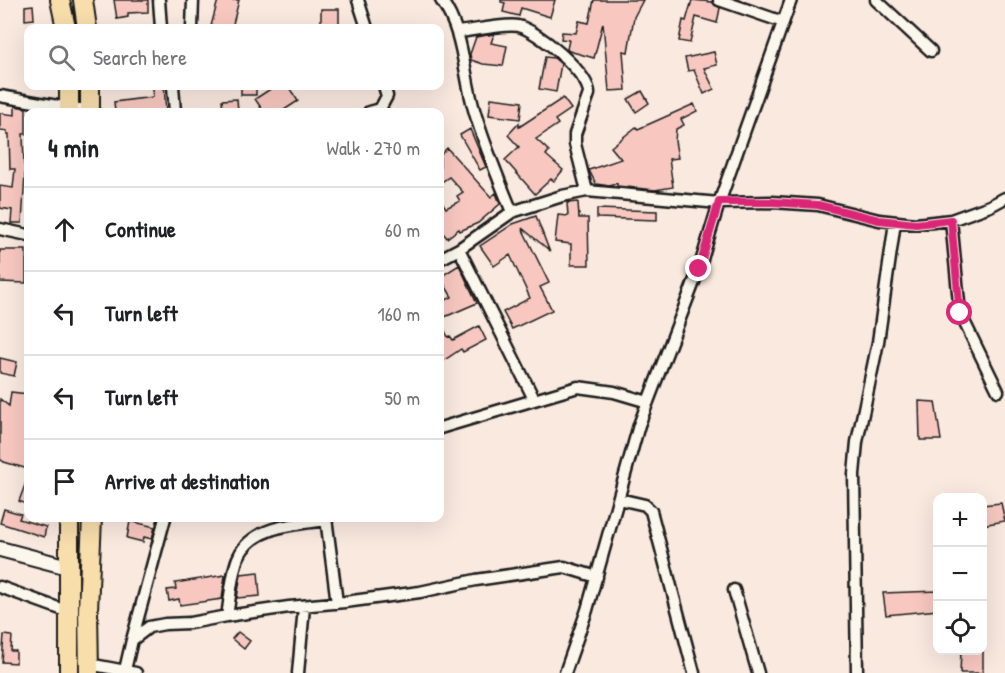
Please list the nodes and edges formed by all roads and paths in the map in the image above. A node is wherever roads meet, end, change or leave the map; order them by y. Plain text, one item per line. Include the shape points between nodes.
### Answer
1 (60, 0) edge
2 (83, 0) edge
3 (159, 0) edge
4 (193, 0) edge
5 (358, 0) edge
6 (441, 0) edge
7 (719, 0) edge
8 (792, 0) edge
9 (876, 0) edge
10 (783, 21) junction
11 (65, 24) edge
12 (86, 24) edge
13 (161, 24) edge
14 (192, 24) edge
15 (366, 24) edge
16 (458, 32) junction
17 (931, 51) dead end
18 (69, 90) edge
19 (90, 90) edge
20 (173, 90) edge
21 (385, 90) edge
22 (0, 96) edge
23 (59, 108) edge
24 (69, 108) edge
25 (90, 108) edge
26 (175, 108) edge
27 (381, 108) edge
28 (587, 191) junction
29 (1005, 198) edge
30 (719, 202) junction
31 (512, 212) junction
32 (951, 220) junction
33 (895, 222) junction
34 (0, 230) edge
35 (24, 234) edge
36 (459, 249) junction
37 (444, 257) edge
38 (998, 392) dead end
39 (534, 399) junction
40 (648, 402) junction
41 (444, 427) edge
42 (619, 498) junction
43 (69, 522) edge
44 (92, 522) edge
45 (164, 522) edge
46 (312, 522) edge
47 (327, 522) edge
48 (0, 549) edge
49 (68, 567) junction
50 (597, 577) junction
51 (0, 587) edge
52 (734, 590) dead end
53 (337, 603) junction
54 (304, 607) junction
55 (69, 612) junction
56 (227, 616) junction
57 (132, 640) junction
58 (89, 668) edge
59 (130, 672) edge
60 (69, 673) edge
61 (298, 673) edge
62 (565, 673) edge
63 (694, 673) edge
64 (758, 673) edge
65 (857, 673) edge

1 - 11 main road
2 - 12 main road
3 - 13 street
4 - 14 street
5 - 15 street
6 - 16 street
7 - 10 street
8 - 10 street
9 - 17 street
10 - 30 street
16 - 28 street via 517,25 542,39 585,79 589,94 575,144
16 - 31 street via 475,113
18 - 24 main road
19 - 25 main road
20 - 26 street
21 - 27 street via 387,96
22 - 23 street
28 - 30 street
28 - 31 street
29 - 32 street
30 - 33 street via 818,205
30 - 40 street via 699,269
31 - 36 street
32 - 33 street
32 - 38 street via 960,313
33 - 65 street via 854,474
34 - 35 street
36 - 37 street
36 - 39 street
39 - 40 street via 578,387
39 - 41 street
40 - 42 street
42 - 50 street
42 - 63 street via 645,505 651,511
43 - 49 main road
44 - 58 main road
45 - 57 street
46 - 56 street via 266,531 248,542 238,557
47 - 53 street
48 - 49 street
49 - 55 main road
50 - 53 street via 564,567
50 - 62 street
51 - 55 street
52 - 64 street
53 - 54 street
54 - 56 street
54 - 61 street
55 - 60 main road
56 - 57 street via 149,627
57 - 59 street
58 - 59 street

